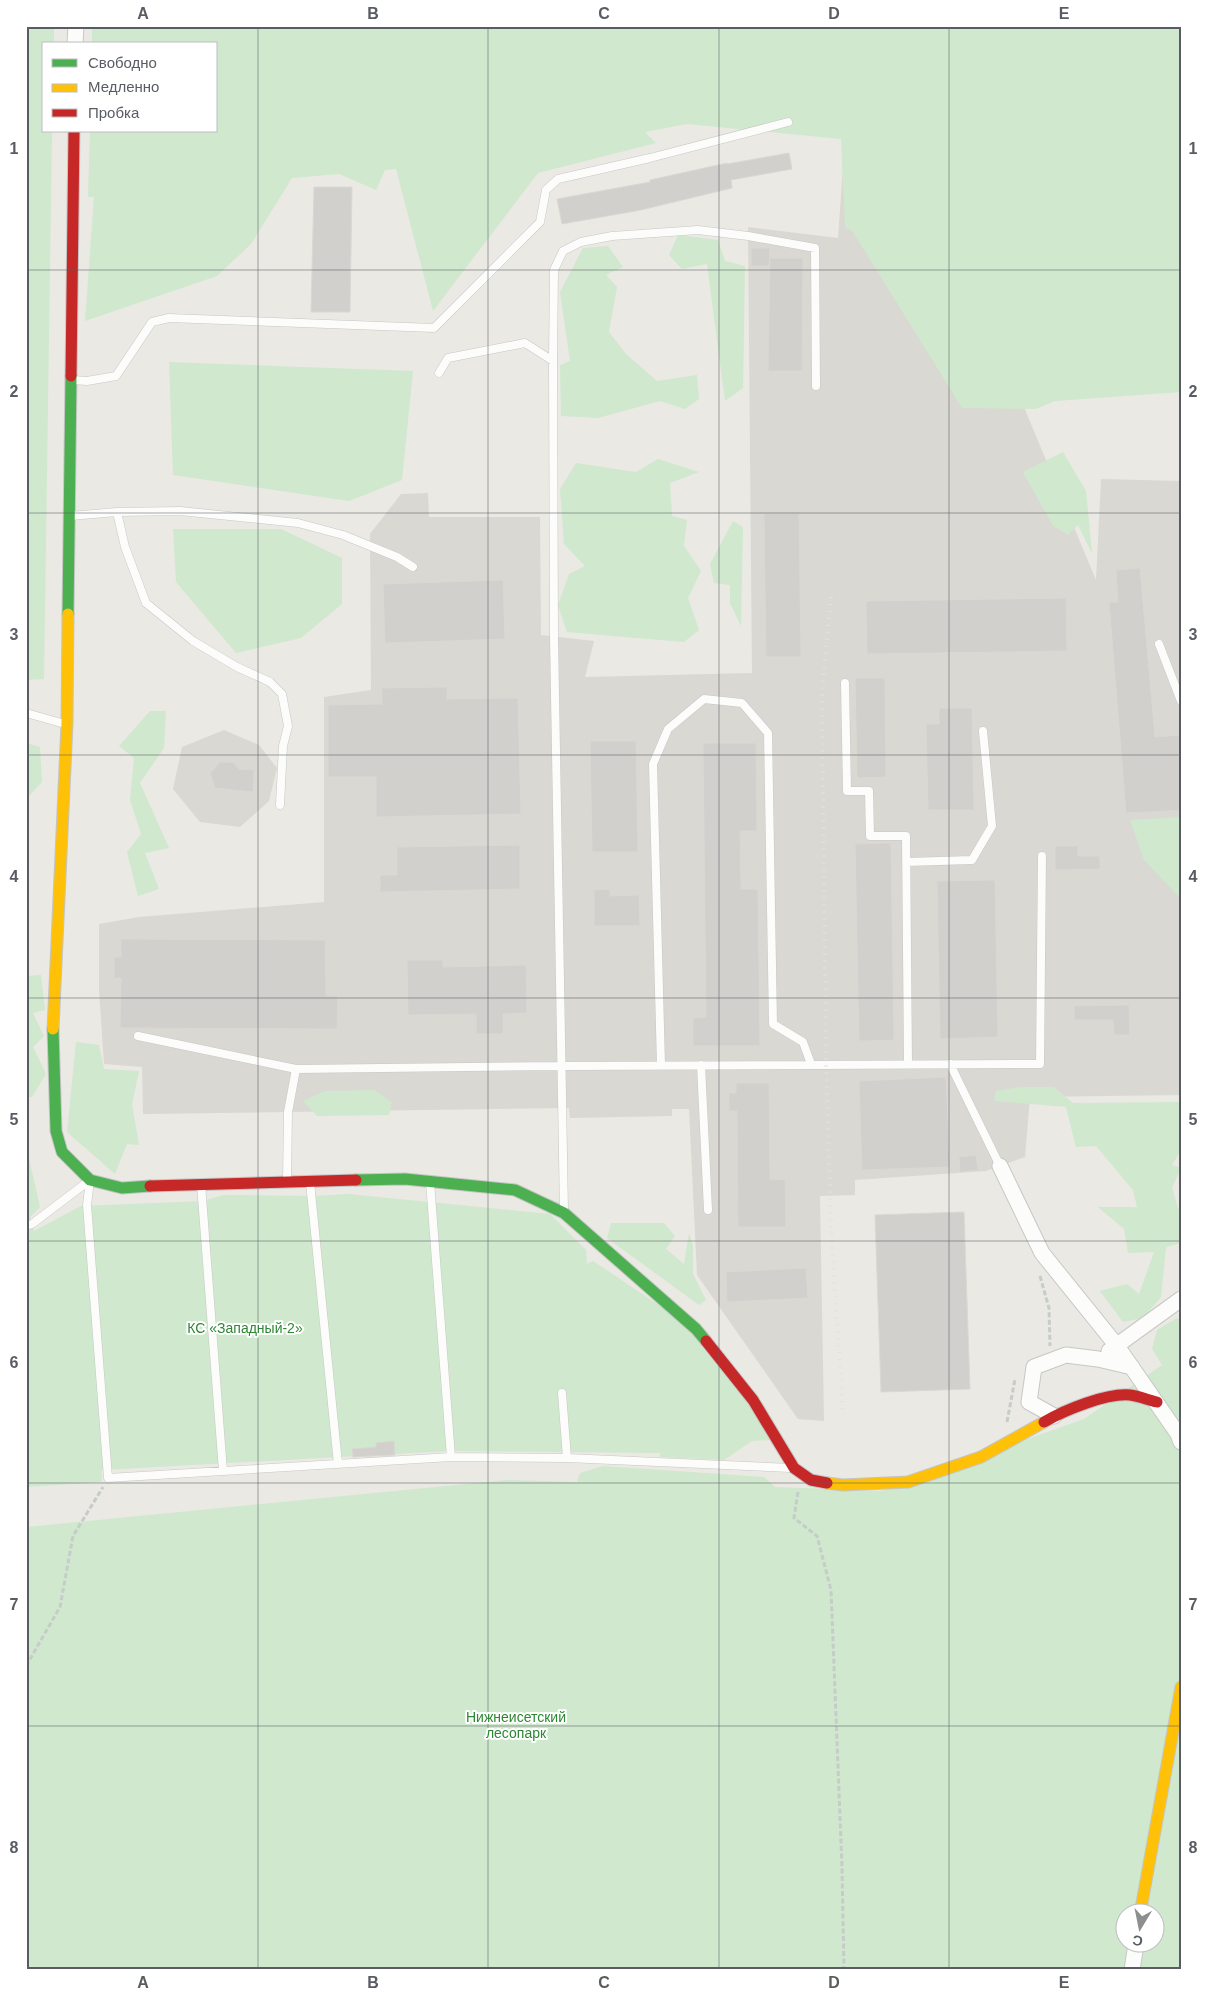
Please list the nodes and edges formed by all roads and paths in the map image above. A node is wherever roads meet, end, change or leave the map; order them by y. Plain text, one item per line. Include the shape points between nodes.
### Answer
1 (76, 26) edge
2 (76, 42) edge
3 (788, 122) dead end
4 (74, 132) edge
5 (553, 361) junction
6 (439, 373) dead end
7 (71, 380) junction
8 (816, 386) dead end
9 (117, 512) junction
10 (70, 516) junction
11 (413, 567) dead end
12 (1159, 644) dead end
13 (845, 683) dead end
14 (1181, 701) edge
15 (26, 713) edge
16 (67, 724) junction
17 (983, 732) dead end
18 (280, 805) dead end
19 (1042, 856) dead end
20 (906, 862) junction
21 (138, 1036) dead end
22 (811, 1064) junction
23 (908, 1064) junction
24 (950, 1064) junction
25 (662, 1065) junction
26 (701, 1065) junction
27 (560, 1066) junction
28 (296, 1069) junction
29 (1000, 1166) joint
30 (90, 1180) junction
31 (287, 1182) junction
32 (310, 1182) junction
33 (430, 1182) junction
34 (201, 1184) junction
35 (708, 1210) dead end
36 (564, 1212) junction
37 (26, 1226) edge
38 (1039, 1274) dead end
39 (1181, 1299) edge
40 (1117, 1346) junction
41 (1044, 1352) dead end
42 (1098, 1359) junction
43 (1132, 1367) junction
44 (1017, 1371) dead end
45 (562, 1392) dead end
46 (1157, 1402) junction
47 (1054, 1416) junction
48 (1181, 1442) edge
49 (1002, 1445) junction
50 (451, 1457) junction
51 (567, 1458) junction
52 (338, 1464) junction
53 (223, 1471) junction
54 (798, 1471) junction
55 (108, 1478) junction
56 (26, 1666) edge
57 (1181, 1688) edge
58 (1142, 1904) edge
59 (1134, 1954) edge
60 (844, 1970) edge
61 (1132, 1970) edge

1 - 2 street
3 - 7 lane via 558,179 546,190 540,222 434,328 170,318 152,322 116,376
4 - 7 street
5 - 6 lane via 525,343 448,358
5 - 8 lane via 554,270 563,251 581,242 612,236 698,230 815,248
5 - 27 lane
7 - 10 street
9 - 10 lane
9 - 11 lane via 180,511 298,523 343,535
9 - 18 lane via 125,547 146,603 193,641 270,682 282,694 288,726 283,746
10 - 16 street
12 - 14 lane
13 - 20 lane via 846,791 869,791 870,836 906,836
15 - 16 lane
16 - 30 street via 52,1046 56,1131 62,1152
17 - 20 lane via 992,826 972,860
19 - 24 lane via 1040,1064
20 - 23 lane
21 - 28 lane
22 - 23 lane
22 - 25 lane via 803,1042 773,1024 768,733 742,703 704,699 668,730 654,764
22 - 26 lane
23 - 24 lane
24 - 29 lane
25 - 26 lane
25 - 27 lane
26 - 35 lane
27 - 28 lane
27 - 36 lane
28 - 31 lane via 288,1112
29 - 40 street via 1042,1253
30 - 34 street via 122,1188
30 - 37 lane
30 - 55 lane via 87,1205
31 - 32 street
31 - 34 street
32 - 33 street via 405,1179
32 - 52 lane
33 - 36 street via 515,1190
33 - 50 lane
34 - 53 lane
36 - 54 street via 696,1329 753,1400
38 - 41 path via 1050,1308 1050,1347
39 - 40 street
40 - 42 street
40 - 43 street
42 - 43 street
42 - 47 street via 1066,1355 1034,1367 1029,1402
43 - 46 street
44 - 49 path
45 - 51 lane
46 - 47 street via 1130,1395 1106,1397
46 - 48 street
47 - 49 street
49 - 54 street via 981,1457 908,1482 843,1486 811,1480
50 - 51 lane
50 - 52 lane
51 - 54 lane
52 - 53 lane
53 - 55 lane
54 - 60 path via 794,1518 817,1536 831,1590
55 - 56 path via 73,1536 60,1607
57 - 58 street
59 - 61 street

